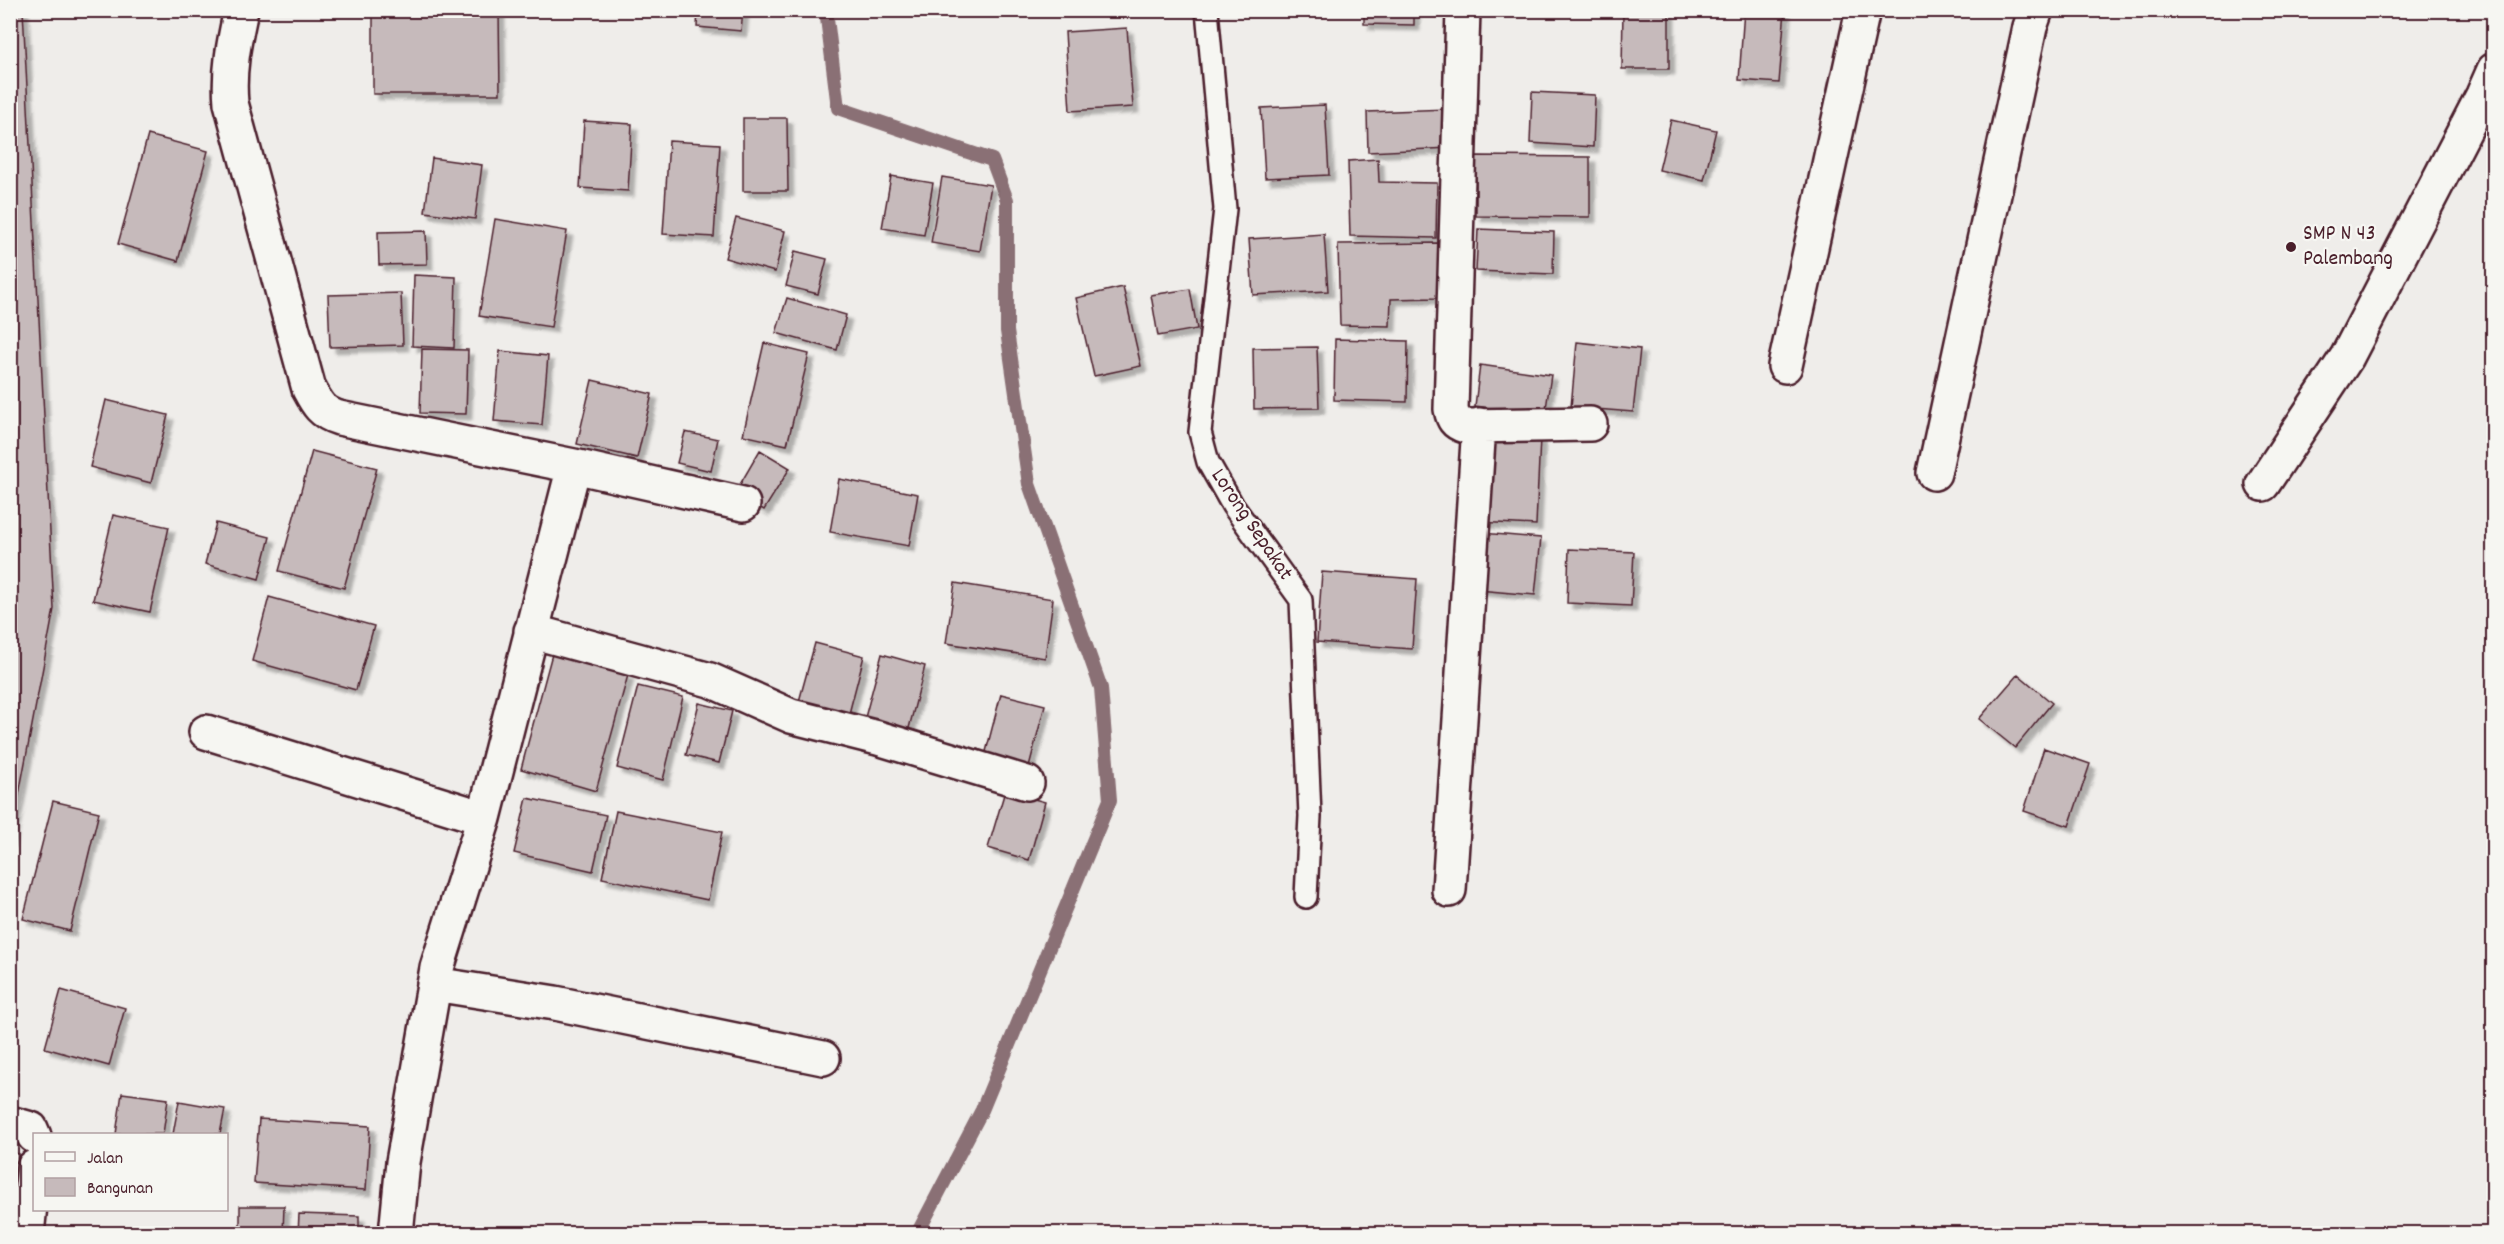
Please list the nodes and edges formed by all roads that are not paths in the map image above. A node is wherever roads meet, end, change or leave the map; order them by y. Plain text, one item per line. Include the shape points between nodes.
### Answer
1 (241, 10) edge
2 (1207, 10) edge
3 (1463, 10) edge
4 (1863, 10) edge
5 (2036, 10) edge
6 (2493, 70) edge
7 (1785, 366) dead end
8 (1590, 424) dead end
9 (1479, 425) junction
10 (574, 466) junction
11 (1934, 473) dead end
12 (2263, 484) dead end
13 (743, 504) dead end
14 (531, 631) junction
15 (206, 732) dead end
16 (1027, 783) dead end
17 (484, 818) junction
18 (1449, 890) dead end
19 (1306, 897) dead end
20 (434, 984) junction
21 (823, 1058) dead end
22 (10, 1123) edge
23 (33, 1134) edge
24 (33, 1176) edge
25 (27, 1233) edge
26 (396, 1233) edge

1 - 10 street via 232,50 231,103 309,389 319,407 327,415 339,418
2 - 19 lane, Lorong Sepakat via 1225,209 1200,432 1208,462 1233,506 1301,600 1310,816
3 - 9 street via 1451,409 1458,424
4 - 7 street
5 - 11 street
6 - 12 street via 2348,357
8 - 9 street
9 - 18 street
10 - 13 street
10 - 14 street
14 - 16 street via 710,680 791,716
14 - 17 street
15 - 17 street
17 - 20 street
20 - 21 street via 555,1003
20 - 26 street via 403,1162
22 - 23 street via 31,1129
24 - 25 street

